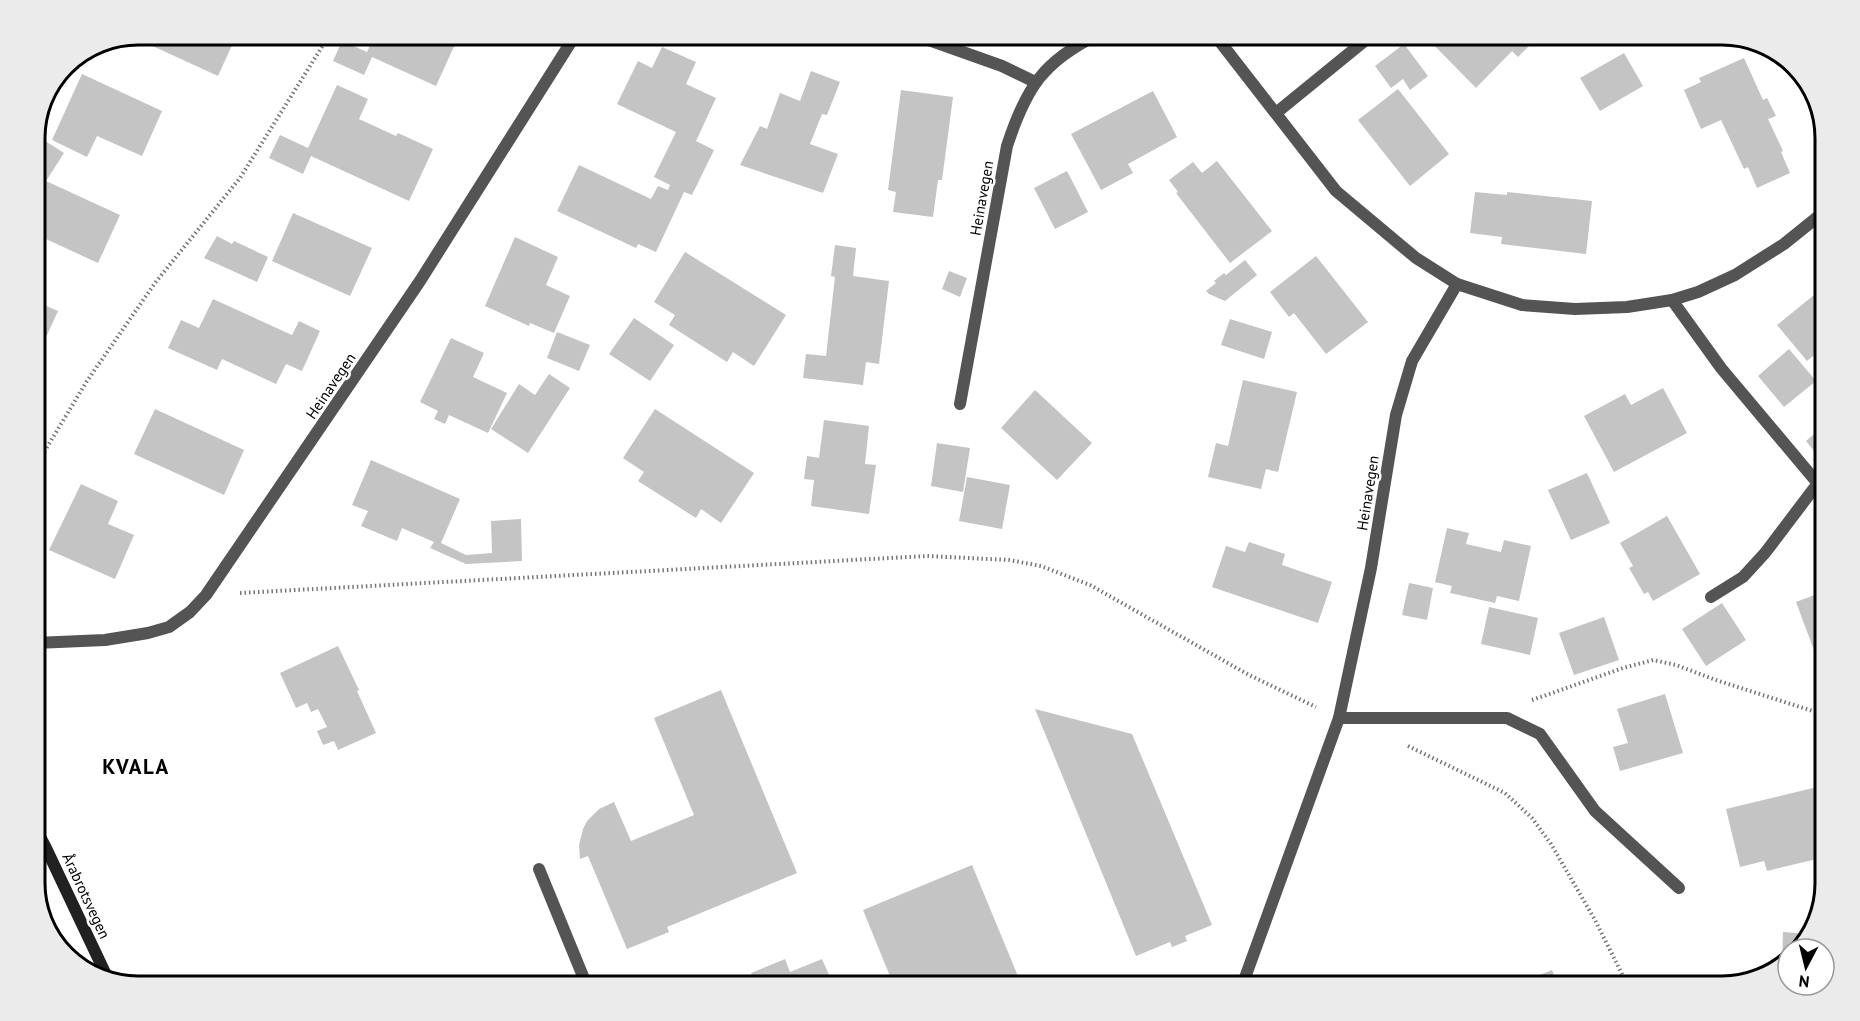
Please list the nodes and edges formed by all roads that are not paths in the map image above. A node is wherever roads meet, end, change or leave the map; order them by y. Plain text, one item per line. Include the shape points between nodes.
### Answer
1 (569, 45) edge
2 (943, 45) edge
3 (1078, 45) edge
4 (1223, 45) edge
5 (1359, 45) edge
6 (1035, 82) junction
7 (1276, 113) junction
8 (1815, 219) edge
9 (1457, 284) junction
10 (1672, 300) junction
11 (960, 404) dead end
12 (1815, 480) edge
13 (1815, 496) edge
14 (1711, 597) dead end
15 (45, 643) edge
16 (1339, 718) junction
17 (45, 846) edge
18 (539, 869) dead end
19 (1679, 888) dead end
20 (103, 968) edge
21 (583, 976) edge
22 (1246, 976) edge

1 - 15 street, Heinavegen via 420,281 206,595 169,627 105,640
2 - 6 street
3 - 6 street, Heinavegen
4 - 7 street
5 - 7 street
6 - 11 street, Heinavegen via 1007,146
7 - 9 street via 1336,190 1416,258
8 - 10 street via 1735,275
9 - 10 street via 1522,305 1575,309
9 - 16 street, Heinavegen via 1412,361 1395,415 1371,568
10 - 12 street via 1721,368
13 - 14 street via 1743,577
16 - 19 street via 1507,718 1540,734 1595,810
16 - 22 street, Heinavegen
17 - 20 main road, Årabrotsvegen
18 - 21 street

